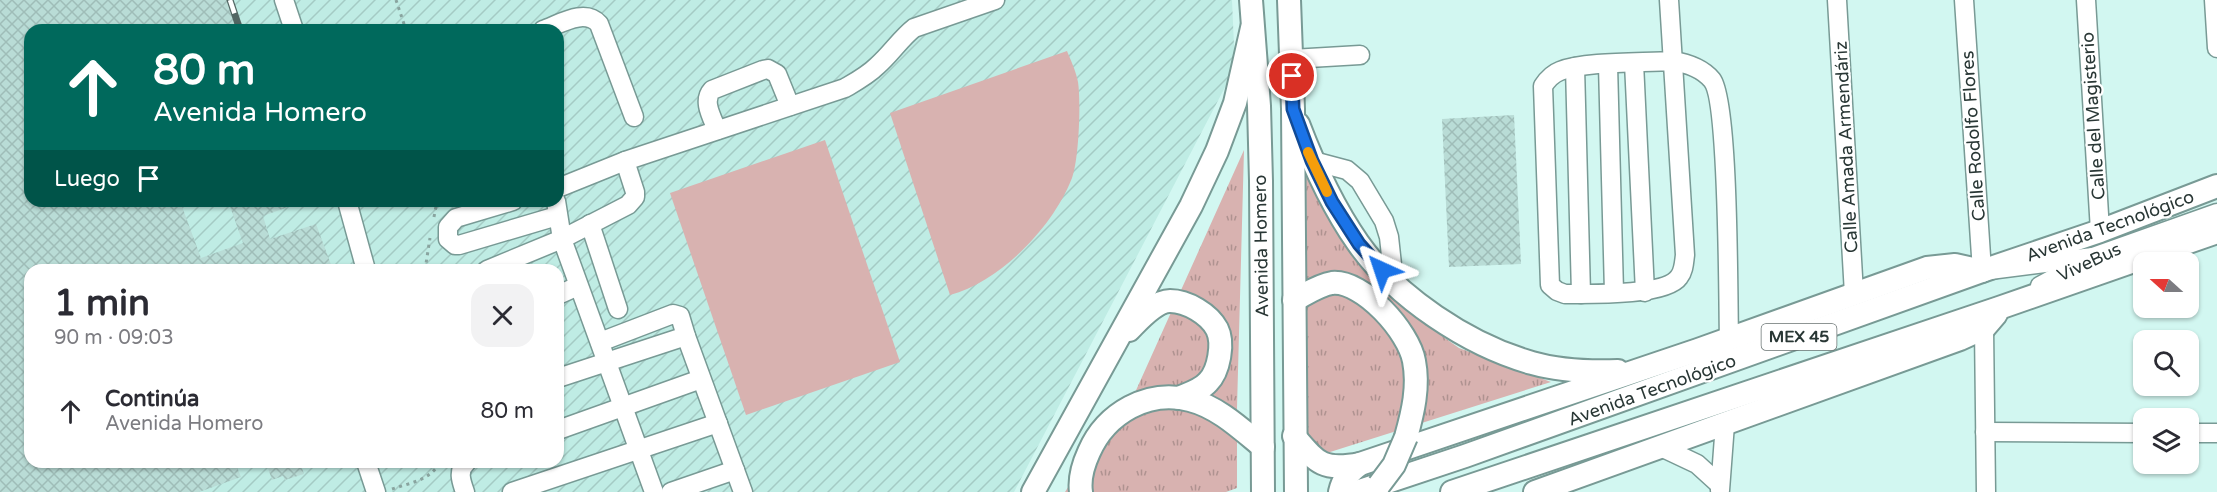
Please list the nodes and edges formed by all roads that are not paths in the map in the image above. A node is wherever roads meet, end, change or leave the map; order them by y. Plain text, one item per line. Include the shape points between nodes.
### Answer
1 (284, 0) edge
2 (995, 0) edge
3 (1251, 0) edge
4 (1288, 0) edge
5 (1669, 0) edge
6 (1837, 0) edge
7 (1964, 0) edge
8 (2086, 0) edge
9 (2214, 0) edge
10 (292, 24) edge
11 (559, 24) edge
12 (1252, 28) junction
13 (2217, 48) edge
14 (1360, 55) dead end
15 (1292, 59) junction
16 (1672, 61) junction
17 (1634, 63) junction
18 (1608, 65) junction
19 (1575, 67) junction
20 (790, 106) junction
21 (1293, 109) junction
22 (634, 117) dead end
23 (717, 130) junction
24 (625, 160) junction
25 (1312, 161) junction
26 (564, 185) edge
27 (2217, 186) edge
28 (349, 207) edge
29 (493, 207) edge
30 (557, 208) edge
31 (2217, 213) edge
32 (590, 224) junction
33 (2100, 231) junction
34 (2217, 232) edge
35 (562, 238) junction
36 (2093, 257) junction
37 (364, 264) edge
38 (501, 264) edge
39 (1982, 271) junction
40 (1394, 284) junction
41 (578, 286) junction
42 (564, 292) edge
43 (1614, 292) junction
44 (1645, 292) junction
45 (1581, 294) junction
46 (1854, 294) junction
47 (1294, 300) junction
48 (1999, 308) junction
49 (618, 309) dead end
50 (1984, 328) junction
51 (686, 336) junction
52 (1729, 339) junction
53 (600, 342) junction
54 (608, 362) junction
55 (1102, 367) junction
56 (1638, 370) junction
57 (564, 376) edge
58 (701, 380) junction
59 (1179, 398) junction
60 (624, 408) junction
61 (718, 423) junction
62 (1725, 424) junction
63 (564, 428) edge
64 (1985, 432) junction
65 (2133, 433) edge
66 (2199, 433) edge
67 (2217, 433) edge
68 (1294, 444) junction
69 (1661, 447) junction
70 (639, 451) junction
71 (1263, 456) junction
72 (1360, 464) junction
73 (368, 468) edge
74 (463, 468) edge
75 (735, 470) junction
76 (1379, 484) junction
77 (1569, 484) edge
78 (1720, 488) edge
79 (376, 492) edge
80 (465, 492) edge
81 (512, 492) edge
82 (654, 492) edge
83 (671, 492) edge
84 (743, 492) edge
85 (1033, 492) edge
86 (1081, 492) edge
87 (1263, 492) edge
88 (1296, 492) edge
89 (1340, 492) edge
90 (1357, 492) edge
91 (1452, 492) edge
92 (1535, 492) edge
93 (1986, 492) edge

1 - 10 street
2 - 20 street via 914,28 863,78
3 - 12 main road, Avenida Homero
4 - 15 main road, Avenida Homero
5 - 16 street
6 - 46 street, Calle Amada Armendáriz
7 - 39 street, Calle Rodolfo Flores
8 - 33 street, Calle del Magisterio
9 - 13 street
11 - 22 street via 581,16 595,19
12 - 55 main road via 1235,103 1217,152
12 - 71 main road, Avenida Homero via 1261,181
14 - 15 street
15 - 21 main road, Avenida Homero
16 - 17 street
16 - 44 street via 1685,255 1683,269 1672,285
16 - 52 street via 1695,67 1712,80 1717,90 1726,206
17 - 18 street
17 - 44 street
18 - 19 street
18 - 43 street
19 - 45 street
19 - 45 street via 1549,77 1543,86 1542,100 1550,285 1565,294
20 - 23 street
20 - 23 street via 777,74 764,70 708,94
21 - 25 main road
21 - 47 main road, Avenida Homero
23 - 24 street
24 - 26 street
24 - 32 street via 635,192 632,201
25 - 40 main road via 1359,244
25 - 40 street via 1347,170 1360,181 1384,221
27 - 33 main road, Avenida Tecnológico / MEX 45
28 - 37 street
29 - 30 street via 456,218 448,227 448,239 459,245
30 - 35 street
31 - 36 street, ViveBus
32 - 35 street
32 - 49 street
33 - 39 main road, Avenida Tecnológico / MEX 45
34 - 48 main road, Avenida Tecnológico / MEX 45
35 - 38 street
35 - 41 street
36 - 39 street
36 - 48 street, ViveBus
39 - 46 main road via 1942,265
39 - 76 main road, Avenida Tecnológico / MEX 45
40 - 56 main road via 1445,323 1492,348 1532,363 1568,370
41 - 42 street
41 - 53 street
43 - 44 street
43 - 45 street
46 - 52 main road
47 - 68 main road, Avenida Homero
47 - 76 main road, bridge via 1333,283 1369,297 1389,316 1414,358 1417,380 1406,437 1394,465
48 - 50 main road
48 - 91 main road, Avenida Tecnológico / MEX 45
50 - 62 main road
50 - 64 street
51 - 53 street via 680,316 673,314
51 - 54 street
51 - 58 street
52 - 56 main road
53 - 54 street
54 - 57 street
54 - 60 street
55 - 59 main road via 1147,311 1169,301 1189,306 1209,318 1218,331 1218,362 1208,383
55 - 85 main road
56 - 72 main road
58 - 60 street
58 - 61 street
59 - 71 main road via 1213,409
59 - 86 main road via 1154,398 1113,418 1094,440 1086,458
60 - 63 street
60 - 70 street
61 - 70 street
61 - 75 street
62 - 69 main road
62 - 78 street
64 - 65 street
64 - 93 street
66 - 67 street
68 - 72 main road via 1327,465
68 - 88 main road, Avenida Homero
69 - 77 main road
69 - 78 street via 1697,464
70 - 81 street
70 - 82 street
71 - 87 main road, Avenida Homero
72 - 89 main road via 1350,472
73 - 79 street
74 - 80 street via 460,476
75 - 83 street
75 - 84 street
76 - 90 main road, Avenida Tecnológico / MEX 45
77 - 92 main road

